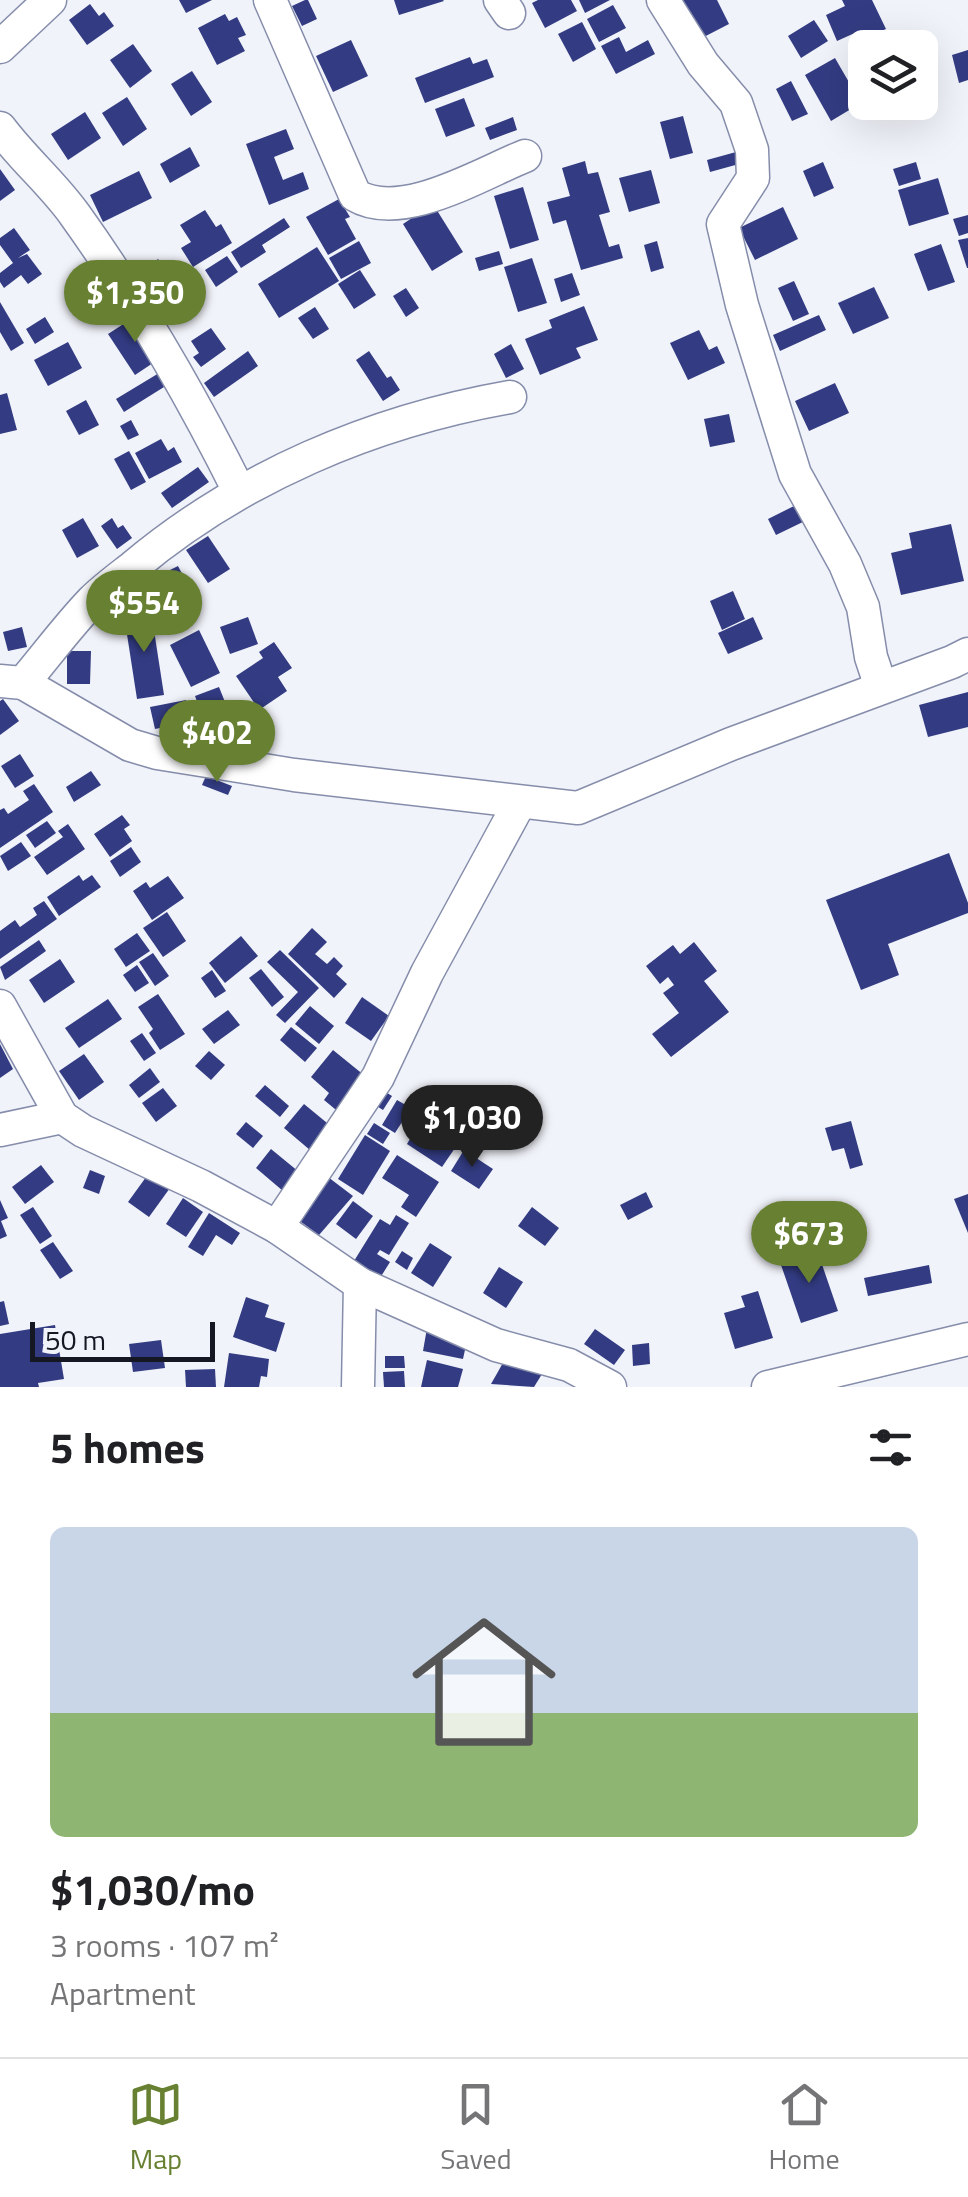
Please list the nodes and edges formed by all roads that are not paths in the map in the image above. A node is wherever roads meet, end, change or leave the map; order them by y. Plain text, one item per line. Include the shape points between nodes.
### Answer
1 (50, 0) edge
2 (270, 0) edge
3 (663, 0) edge
4 (19, 12) edge
5 (0, 47) edge
6 (0, 128) edge
7 (526, 156) dead end
8 (510, 397) dead end
9 (240, 491) junction
10 (968, 654) edge
11 (11, 682) edge
12 (880, 687) junction
13 (520, 802) junction
14 (0, 1006) edge
15 (62, 1117) junction
16 (0, 1130) edge
17 (277, 1227) junction
18 (360, 1284) junction
19 (968, 1339) edge
20 (561, 1376) edge
21 (358, 1387) edge
22 (610, 1387) edge
23 (768, 1387) edge

1 - 4 street
2 - 7 street via 356,195 371,205 416,201
3 - 12 street via 702,64 736,103 752,150 753,178 724,224 742,306 795,474 863,608
4 - 5 street
6 - 9 street via 72,211 141,311
8 - 9 street via 414,418
9 - 11 street via 172,534
10 - 12 street
11 - 13 street via 157,753
12 - 13 street via 578,808
13 - 17 street via 426,973 378,1077
14 - 15 street
15 - 16 street
15 - 17 street
17 - 18 street
18 - 20 street
18 - 21 street
19 - 23 street
20 - 22 street

